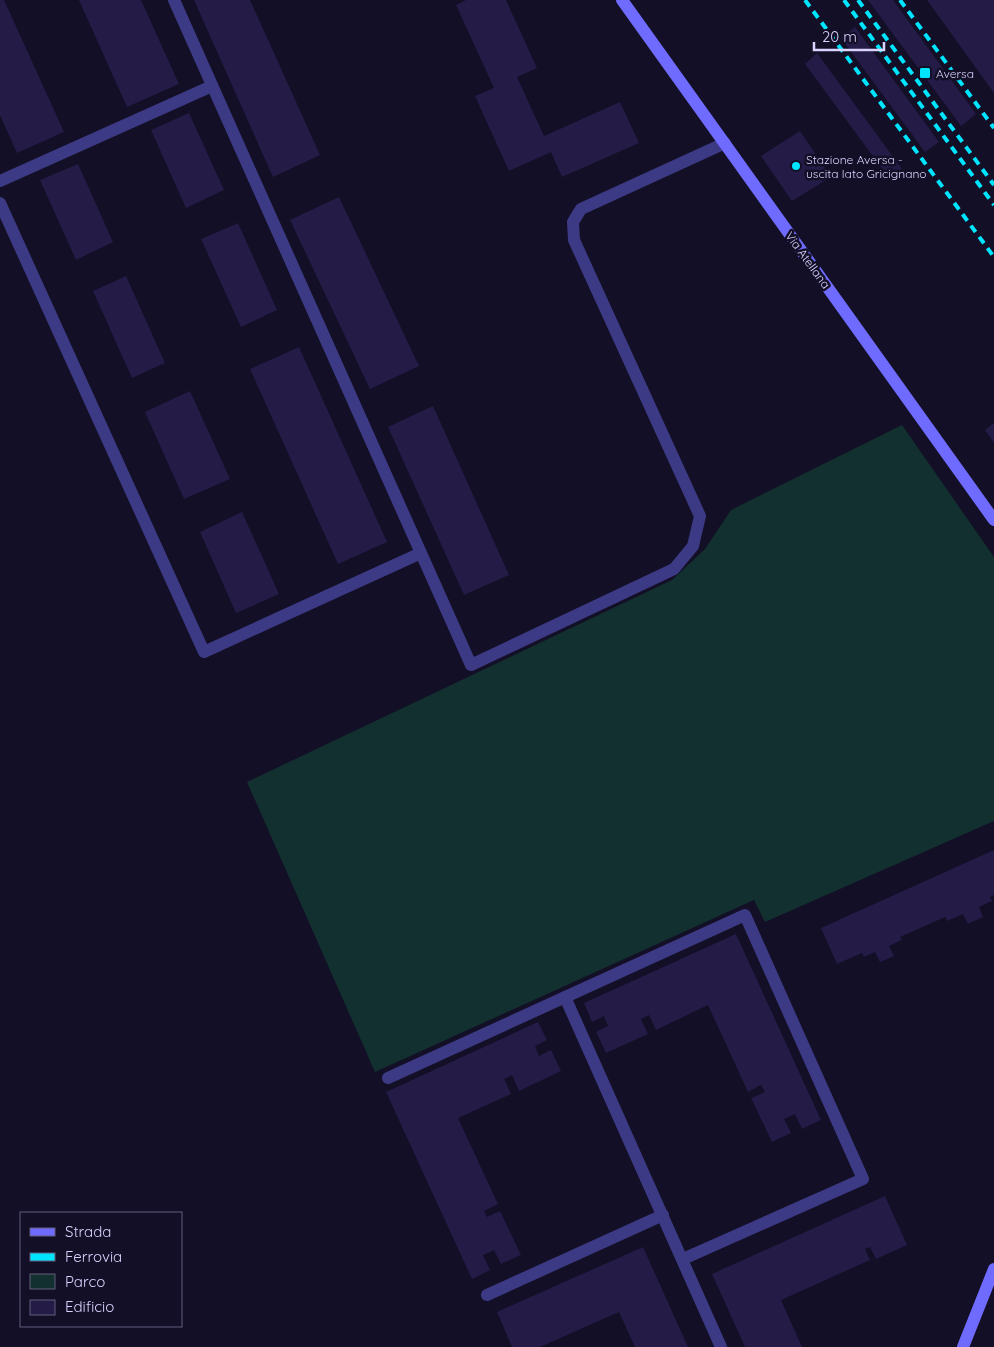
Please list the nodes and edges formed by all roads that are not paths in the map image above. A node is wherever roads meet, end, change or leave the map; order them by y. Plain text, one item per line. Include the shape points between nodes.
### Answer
1 (174, 0) edge
2 (622, 0) edge
3 (212, 86) junction
4 (725, 144) junction
5 (0, 181) edge
6 (0, 203) edge
7 (994, 520) edge
8 (420, 553) junction
9 (565, 997) junction
10 (388, 1078) dead end
11 (663, 1215) junction
12 (683, 1259) junction
13 (994, 1269) edge
14 (487, 1294) dead end
15 (721, 1347) edge
16 (963, 1347) edge

1 - 3 street
2 - 4 main road, Via Atellana
3 - 5 street
3 - 8 street
4 - 7 main road, Via Atellana
4 - 8 street via 581,209 573,222 574,240 700,516 693,546 674,570 471,665
6 - 8 street via 204,652
9 - 10 street
9 - 11 street
9 - 12 street via 745,915 863,1179
11 - 12 street
11 - 14 street
12 - 15 street
13 - 16 main road

